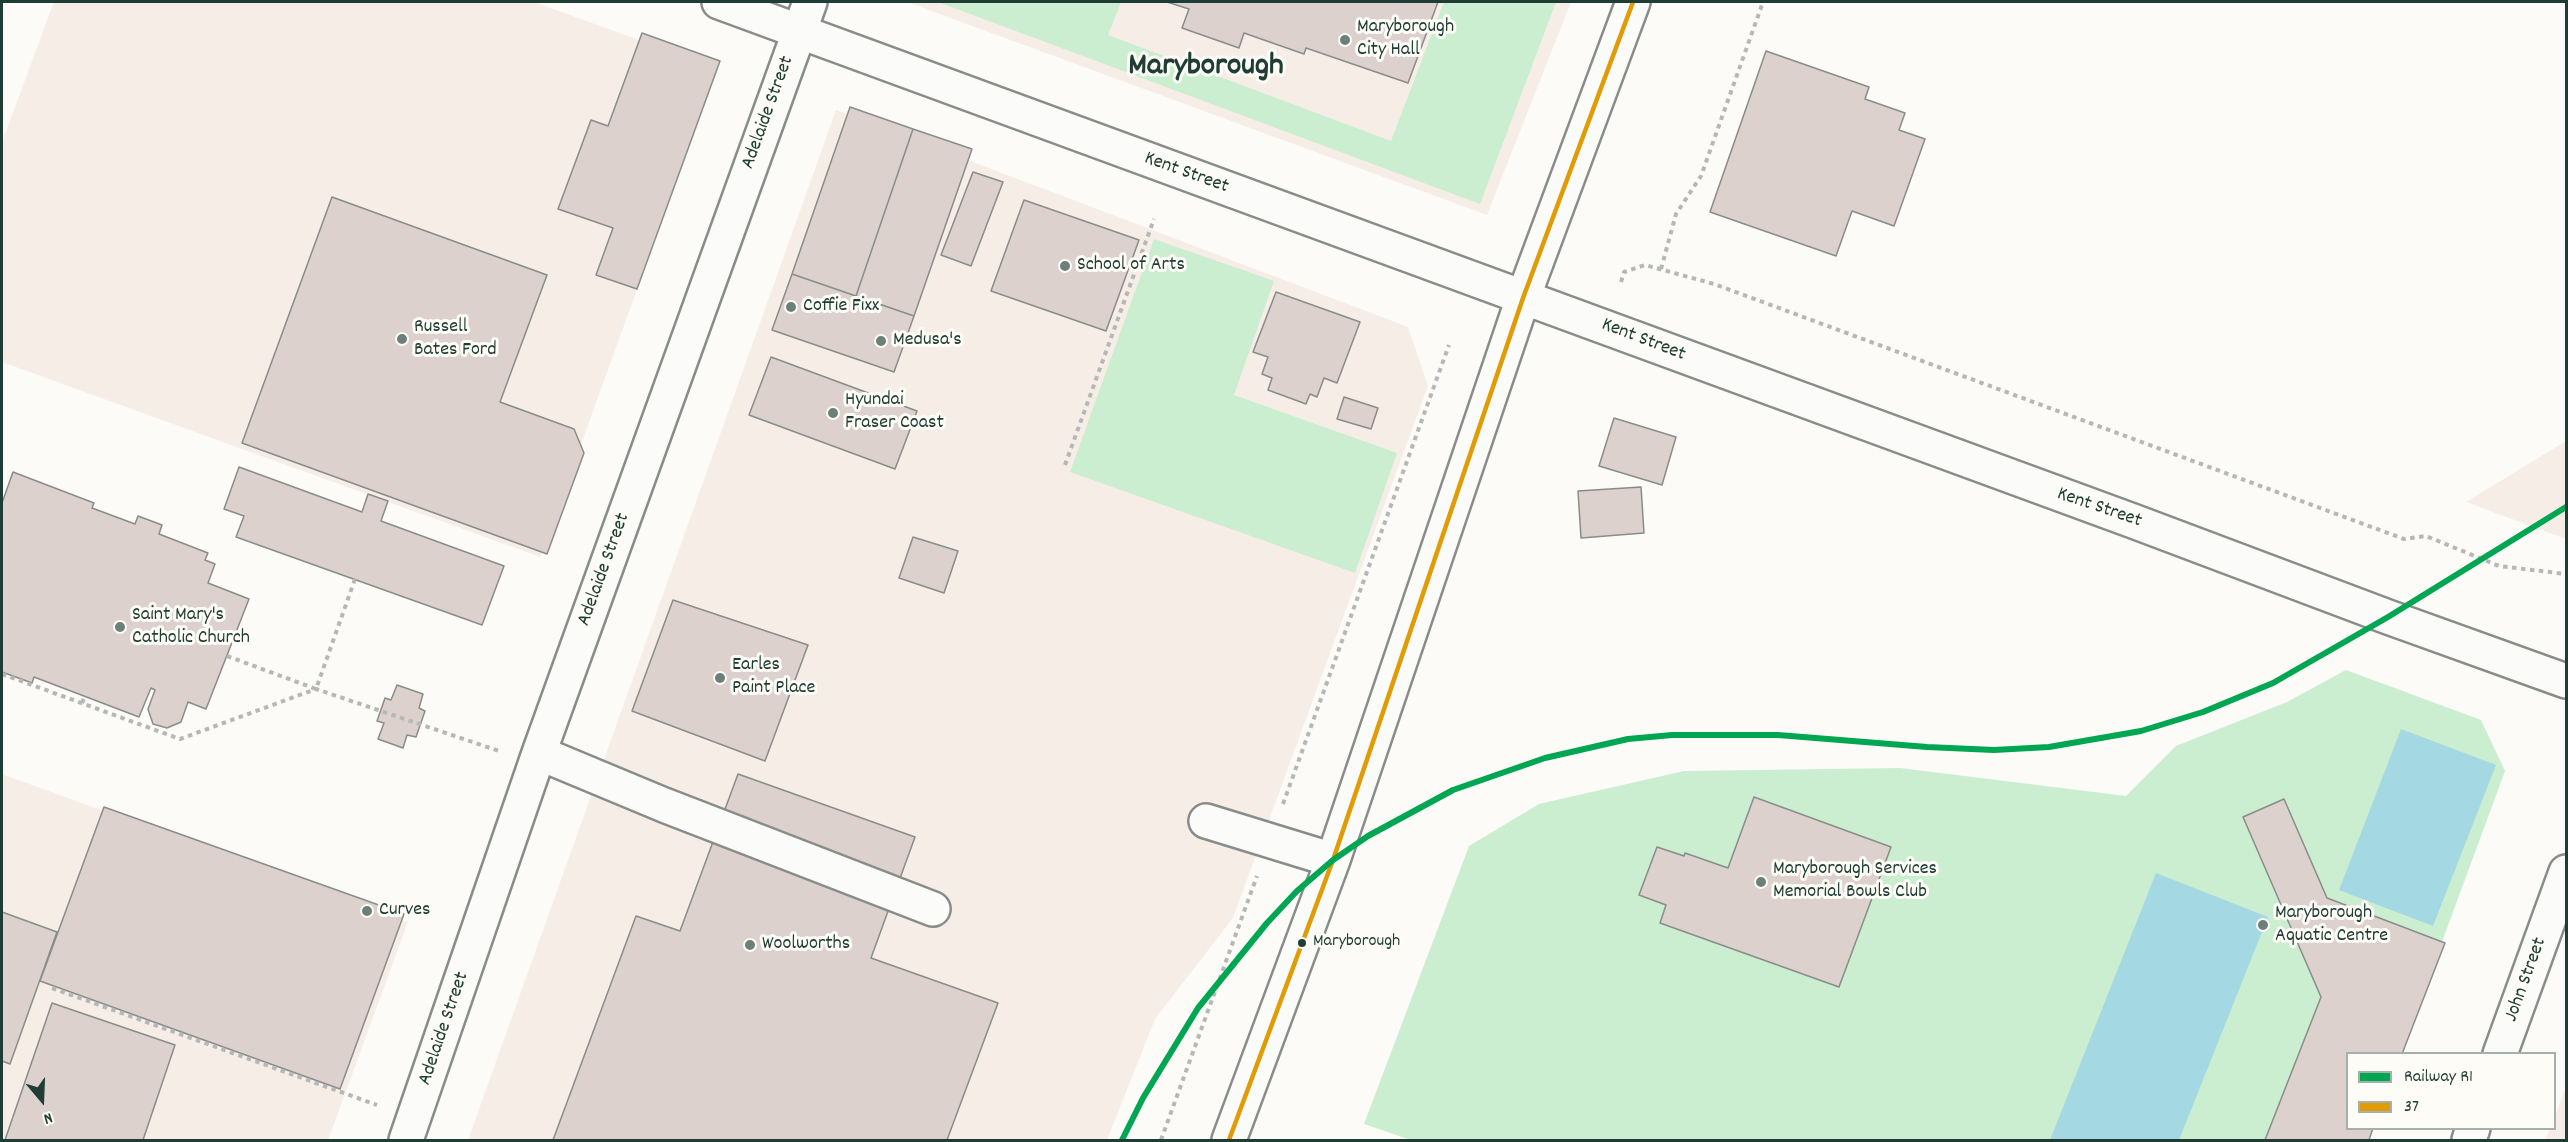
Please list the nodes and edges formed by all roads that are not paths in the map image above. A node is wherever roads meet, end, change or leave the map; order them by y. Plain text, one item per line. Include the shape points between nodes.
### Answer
1 (719, 2) edge
2 (1633, 2) edge
3 (804, 16) edge
4 (1523, 298) junction
5 (2566, 681) edge
6 (539, 753) junction
7 (1206, 821) dead end
8 (1333, 860) junction
9 (2566, 872) edge
10 (933, 909) dead end
11 (2500, 1052) edge
12 (410, 1129) edge
13 (1228, 1140) edge

1 - 3 main road, Kent Street
2 - 4 main road
3 - 4 main road, Kent Street
3 - 6 main road, Adelaide Street
4 - 5 main road, Kent Street
4 - 8 main road
6 - 10 main road
6 - 12 main road, Adelaide Street
7 - 8 main road
8 - 13 main road
9 - 11 main road, John Street

